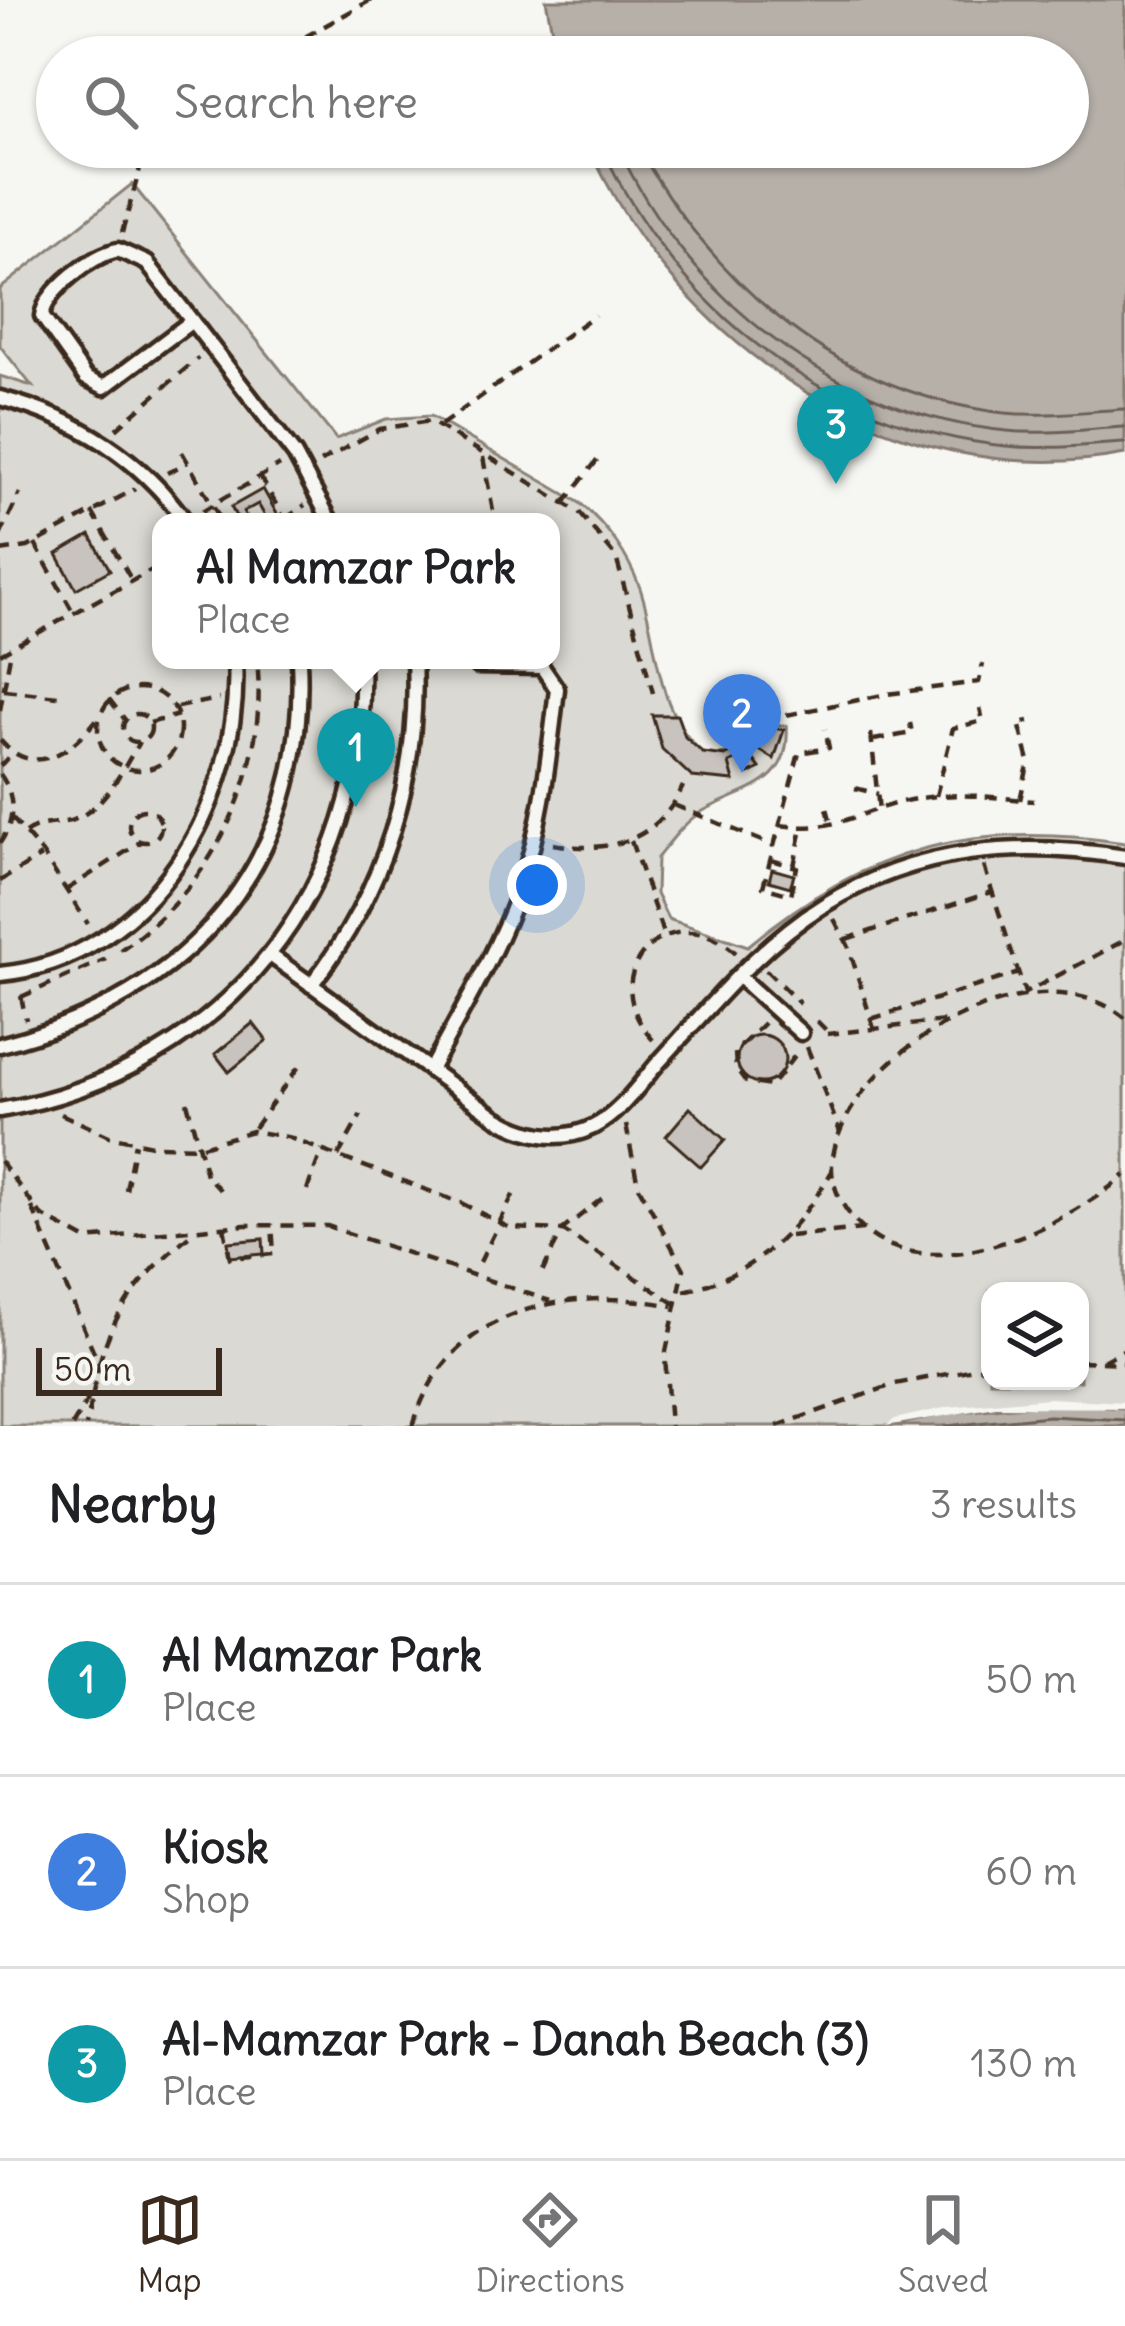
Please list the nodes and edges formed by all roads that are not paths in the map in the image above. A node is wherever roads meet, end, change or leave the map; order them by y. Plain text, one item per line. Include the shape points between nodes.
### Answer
1 (192, 321) junction
2 (0, 398) edge
3 (178, 513) edge
4 (326, 513) edge
5 (235, 669) edge
6 (298, 669) edge
7 (362, 669) edge
8 (414, 669) edge
9 (544, 669) edge
10 (1125, 857) edge
11 (270, 955) junction
12 (0, 974) edge
13 (738, 976) junction
14 (311, 985) junction
15 (803, 1037) road end
16 (0, 1045) edge
17 (430, 1070) junction
18 (0, 1109) edge

1 - 1 lane via 114,383 94,385 46,328 44,304 100,255 118,250 147,263
1 - 4 lane via 295,455
2 - 3 lane via 65,418 103,440
5 - 12 lane via 225,770 205,821 162,881 98,939
6 - 16 lane via 297,738 284,797 220,917 130,996
7 - 11 lane via 355,778 336,843
8 - 14 lane via 410,753 394,826 367,898
9 - 17 lane via 555,680 533,840 503,931
10 - 13 lane via 1036,845 902,868 824,905
11 - 14 lane
11 - 18 lane via 169,1047 103,1081
13 - 15 lane
13 - 17 lane via 596,1125 545,1136 512,1127
14 - 17 lane

